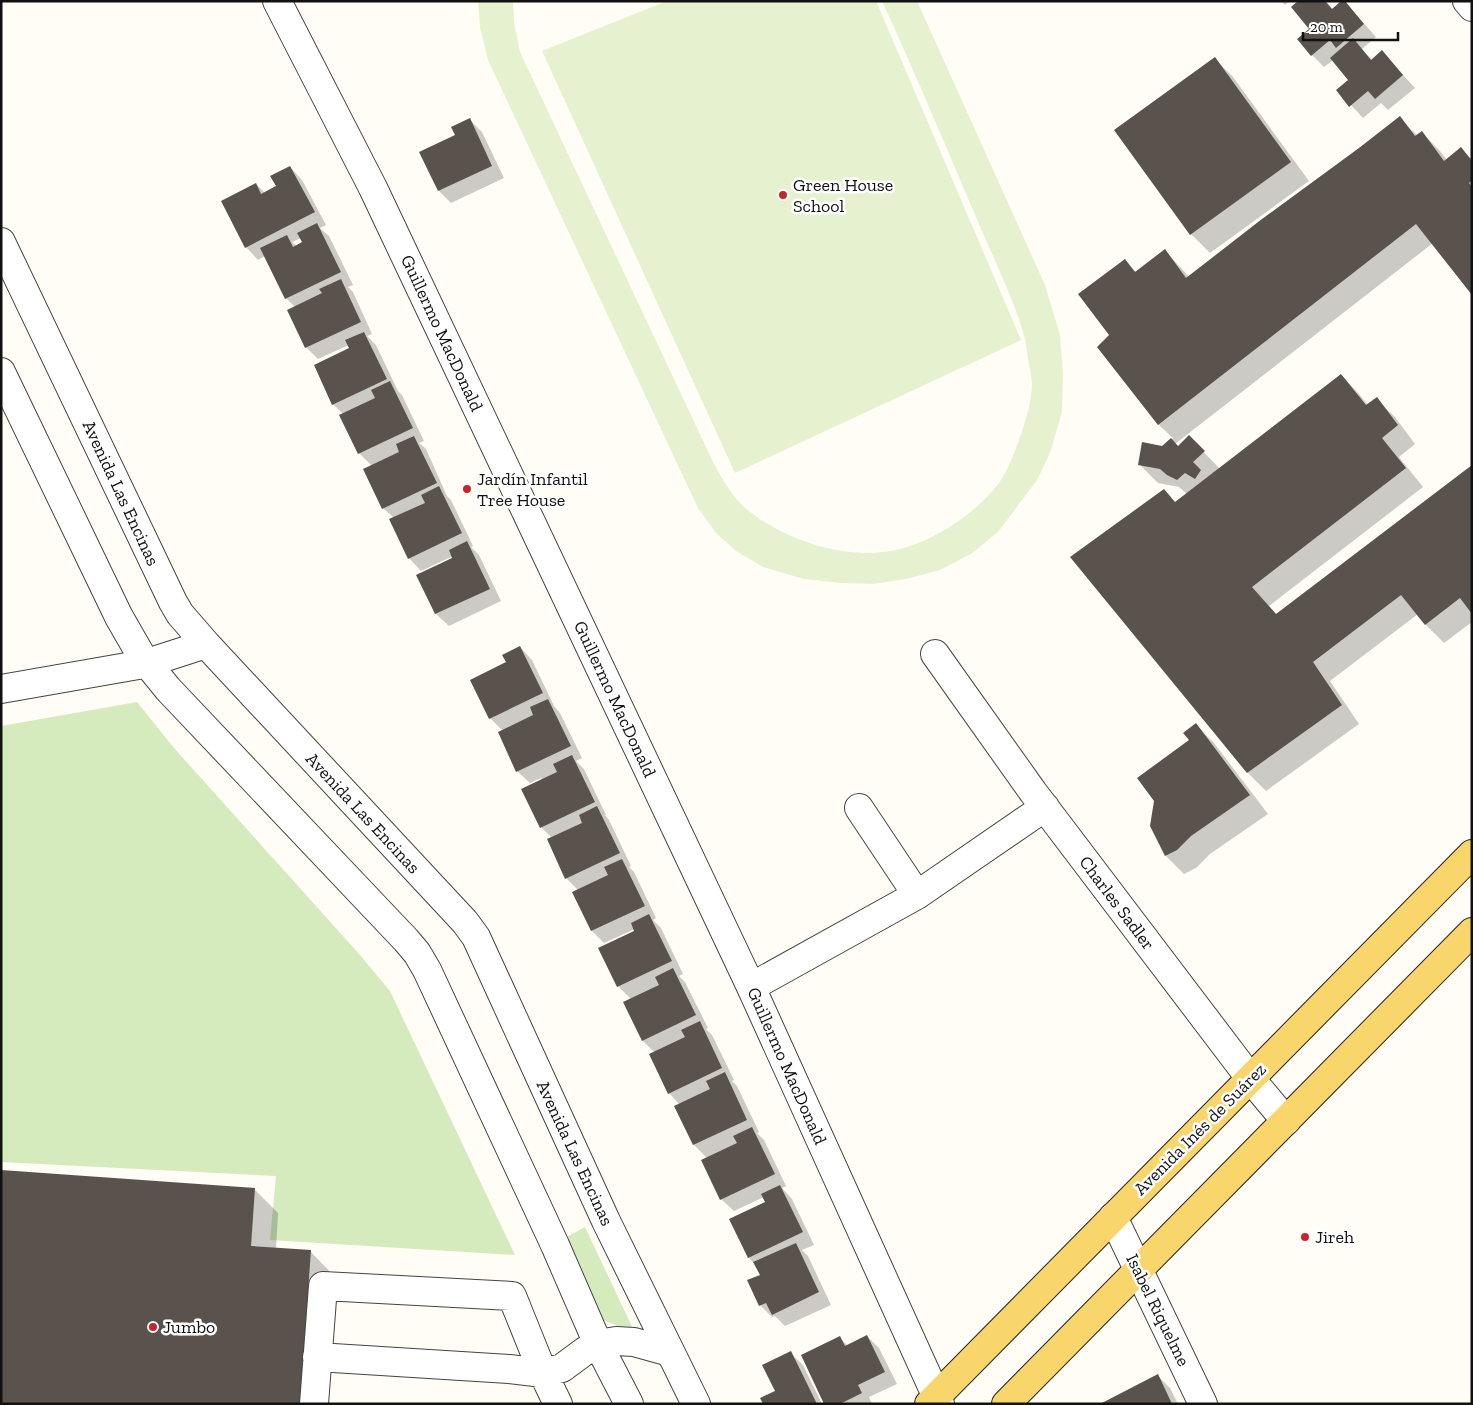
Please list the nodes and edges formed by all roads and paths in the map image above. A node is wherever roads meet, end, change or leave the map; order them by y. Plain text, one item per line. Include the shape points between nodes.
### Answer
1 (277, 1) edge
2 (1468, 1) edge
3 (1472, 7) edge
4 (1, 242) edge
5 (1, 372) edge
6 (206, 644) junction
7 (935, 654) dead end
8 (146, 663) junction
9 (1, 689) edge
10 (1045, 807) junction
11 (859, 808) dead end
12 (1472, 854) edge
13 (916, 895) junction
14 (1472, 932) edge
15 (751, 987) junction
16 (1250, 1078) junction
17 (1286, 1121) junction
18 (1114, 1217) junction
19 (1138, 1270) junction
20 (598, 1344) junction
21 (670, 1352) junction
22 (317, 1357) junction
23 (543, 1373) junction
24 (935, 1401) edge
25 (314, 1404) edge
26 (558, 1404) edge
27 (629, 1404) edge
28 (696, 1404) edge
29 (1006, 1404) edge
30 (1203, 1404) edge

1 - 15 street, Guillermo MacDonald via 373,188
2 - 3 street
4 - 6 street, Avenida Las Encinas via 172,602
5 - 8 street via 119,617
6 - 8 street
6 - 21 street, Avenida Las Encinas via 471,930
7 - 10 street, Charles Sadler
8 - 9 street
8 - 20 street via 417,953
10 - 13 street
10 - 16 street, Charles Sadler
11 - 13 street
12 - 16 main road, Avenida Inés de Suárez
13 - 15 street
14 - 17 main road
15 - 24 street, Guillermo MacDonald
16 - 17 street, Charles Sadler
16 - 18 main road, Avenida Inés de Suárez
17 - 19 main road
18 - 19 street, Isabel Riquelme
18 - 24 main road, Avenida Inés de Suárez
19 - 29 main road
19 - 30 street, Isabel Riquelme
20 - 21 street via 634,1342
20 - 23 street via 562,1368
20 - 27 street
21 - 28 street, Avenida Las Encinas
22 - 23 street
22 - 23 street via 322,1286 512,1296
22 - 25 street
23 - 26 street

